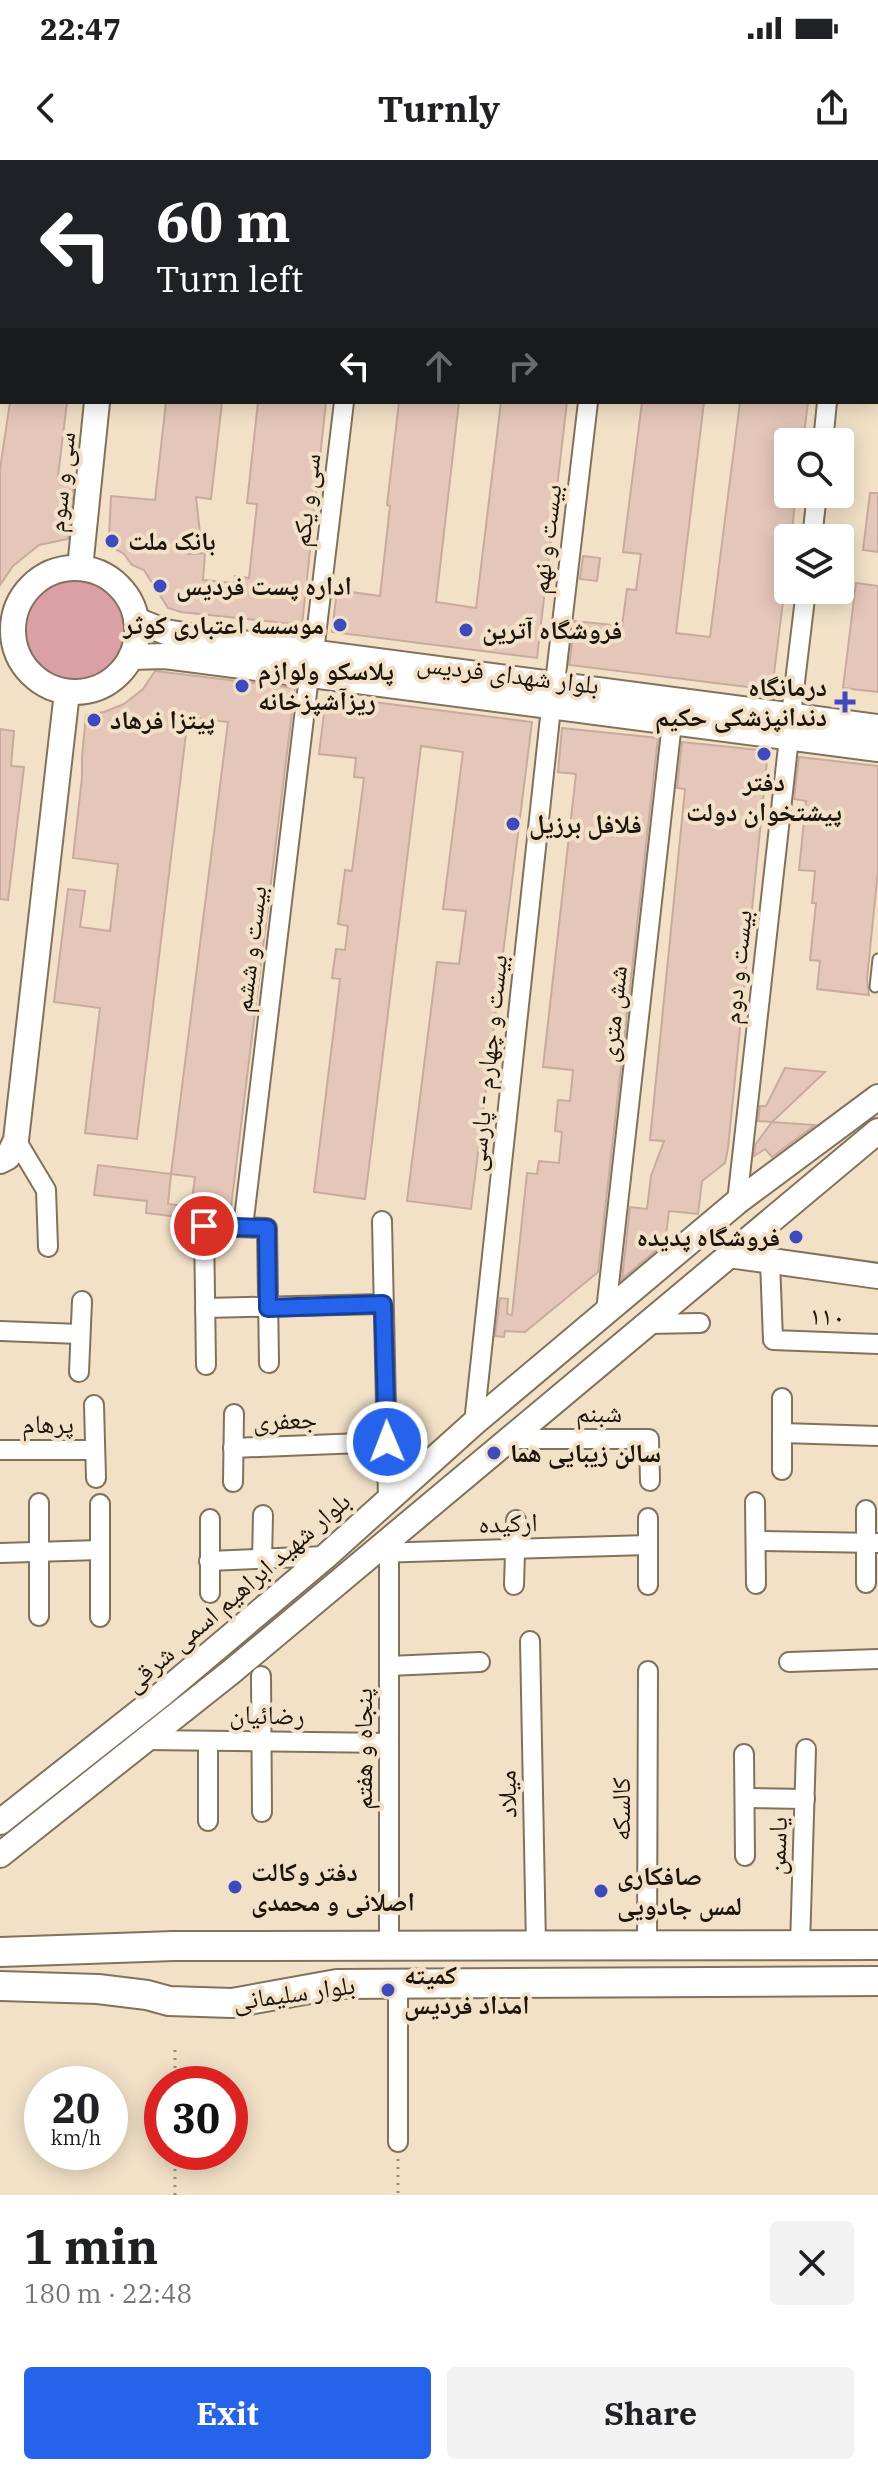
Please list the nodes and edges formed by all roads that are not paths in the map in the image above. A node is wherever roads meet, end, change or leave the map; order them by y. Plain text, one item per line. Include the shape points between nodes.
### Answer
1 (97, 404) edge
2 (344, 404) edge
3 (588, 404) edge
4 (827, 404) edge
5 (824, 428) edge
6 (80, 568) junction
7 (804, 604) edge
8 (8, 610) edge
9 (136, 620) junction
10 (7, 635) edge
11 (314, 652) junction
12 (131, 657) junction
13 (309, 676) junction
14 (555, 683) junction
15 (67, 692) junction
16 (551, 708) junction
17 (672, 723) junction
18 (790, 726) junction
19 (878, 727) edge
20 (878, 749) edge
21 (878, 959) edge
22 (875, 987) dead end
23 (878, 1097) edge
24 (878, 1131) edge
25 (16, 1140) junction
26 (0, 1161) edge
27 (737, 1202) junction
28 (382, 1221) dead end
29 (243, 1227) junction
30 (48, 1247) dead end
31 (729, 1255) junction
32 (770, 1261) junction
33 (878, 1276) edge
34 (82, 1301) dead end
35 (383, 1304) junction
36 (205, 1308) junction
37 (268, 1308) junction
38 (606, 1311) junction
39 (700, 1323) dead end
40 (646, 1324) junction
41 (0, 1331) edge
42 (80, 1334) junction
43 (878, 1344) edge
44 (269, 1363) dead end
45 (206, 1365) dead end
46 (79, 1372) dead end
47 (782, 1398) dead end
48 (94, 1405) dead end
49 (234, 1414) dead end
50 (474, 1423) junction
51 (782, 1433) junction
52 (878, 1436) edge
53 (507, 1439) junction
54 (387, 1442) junction
55 (233, 1448) junction
56 (0, 1450) edge
57 (95, 1450) junction
58 (782, 1470) dead end
59 (96, 1478) dead end
60 (650, 1481) dead end
61 (233, 1482) dead end
62 (388, 1499) junction
63 (755, 1502) dead end
64 (39, 1503) dead end
65 (100, 1504) dead end
66 (866, 1510) dead end
67 (263, 1515) dead end
68 (648, 1518) dead end
69 (210, 1519) dead end
70 (516, 1520) dead end
71 (756, 1541) junction
72 (872, 1543) edge
73 (648, 1545) junction
74 (515, 1549) junction
75 (100, 1550) junction
76 (40, 1552) junction
77 (0, 1553) edge
78 (379, 1553) junction
79 (326, 1556) junction
80 (262, 1560) junction
81 (209, 1561) junction
82 (866, 1583) dead end
83 (756, 1584) dead end
84 (514, 1585) dead end
85 (648, 1585) dead end
86 (210, 1593) dead end
87 (39, 1616) dead end
88 (100, 1617) dead end
89 (530, 1641) dead end
90 (878, 1659) edge
91 (480, 1662) dead end
92 (789, 1662) dead end
93 (389, 1666) junction
94 (648, 1671) dead end
95 (261, 1676) dead end
96 (144, 1740) junction
97 (208, 1741) junction
98 (262, 1741) junction
99 (389, 1743) junction
100 (806, 1749) dead end
101 (744, 1754) dead end
102 (745, 1798) junction
103 (805, 1799) junction
104 (262, 1812) dead end
105 (208, 1821) dead end
106 (0, 1822) edge
107 (0, 1855) edge
108 (745, 1856) dead end
109 (389, 1945) junction
110 (878, 1945) edge
111 (536, 1946) junction
112 (800, 1946) junction
113 (647, 1947) junction
114 (5, 1952) edge
115 (878, 1981) edge
116 (398, 1983) junction
117 (0, 1986) edge
118 (398, 2142) road end

1 - 6 main road, سی و سوم
2 - 11 street, سی و یکم
3 - 14 street, بیست و نهم
4 - 5 street
6 - 8 main road via 41,578
6 - 9 main road via 111,579 123,590
7 - 18 street, بیست و دوم
8 - 10 main road
9 - 11 main road, بلوار شهدای فردیس via 166,632
9 - 12 main road
10 - 15 main road via 32,675
11 - 14 main road, بلوار شهدای فردیس
12 - 13 main road, بلوار شهدای فردیس via 165,656
12 - 15 main road via 106,684
13 - 16 main road, بلوار شهدای فردیس
13 - 29 street, بیست و ششم
14 - 18 main road, بلوار شهدای فردیس
15 - 25 main road
16 - 17 main road, بلوار شهدای فردیس
16 - 50 street, بیست و چهارم - پارسی
17 - 18 main road, بلوار شهدای فردیس
17 - 38 street, شش متری
18 - 19 main road, بلوار شهدای فردیس
18 - 20 main road, بلوار شهدای فردیس
18 - 27 street, بیست و دوم
21 - 22 lane
23 - 27 main road, بلوار شهید ابراهیم اسمی شرقی
24 - 31 main road, بلوار شهید ابراهیم اسمی شرقی
25 - 26 main road
25 - 30 street via 46,1190
27 - 38 main road, بلوار شهید ابراهیم اسمی شرقی
28 - 35 street
29 - 36 street via 204,1226
29 - 37 street via 267,1228
31 - 32 main road
31 - 40 main road, بلوار شهید ابراهیم اسمی شرقی
32 - 33 main road
32 - 43 street, ۱۱۰ via 773,1340
34 - 42 street
35 - 37 street
35 - 54 street
36 - 37 street
36 - 45 street
37 - 44 street
38 - 50 main road, بلوار شهید ابراهیم اسمی شرقی
39 - 40 street
40 - 53 main road, بلوار شهید ابراهیم اسمی شرقی
41 - 42 street
42 - 46 street
47 - 51 street
48 - 57 street
49 - 55 street
50 - 62 main road, بلوار شهید ابراهیم اسمی شرقی
51 - 52 street
51 - 58 street
53 - 60 street, شبنم via 649,1439
53 - 78 main road, بلوار شهید ابراهیم اسمی شرقی
54 - 55 street, جعفری
54 - 62 street
55 - 61 street
56 - 57 street, پرهام
57 - 59 street
62 - 79 main road, بلوار شهید ابراهیم اسمی شرقی
63 - 71 street
64 - 76 street
65 - 75 street
66 - 72 street
67 - 80 street
68 - 73 street
69 - 81 street
70 - 74 street
71 - 72 street
71 - 83 street
72 - 82 street
73 - 74 street, ارکیده
73 - 85 street
74 - 78 street, ارکیده
74 - 84 street
75 - 76 street
75 - 88 street
76 - 77 street
76 - 87 street
78 - 93 street, پنجاه و هفتم
78 - 96 main road, بلوار شهید ابراهیم اسمی شرقی
79 - 80 street
79 - 106 main road, بلوار شهید ابراهیم اسمی شرقی
80 - 81 street
81 - 86 street
89 - 111 street, میلاد
90 - 92 street
91 - 93 street
93 - 99 street, پنجاه و هفتم
94 - 113 street, کالسکه
95 - 98 street
96 - 97 street, رضائیان
96 - 107 main road, بلوار شهید ابراهیم اسمی شرقی
97 - 98 street, رضائیان
97 - 105 street
98 - 99 street, رضائیان
98 - 104 street
99 - 109 street, پنجاه و هفتم
100 - 103 street, یاسمن
101 - 102 street
102 - 103 street
102 - 108 street
103 - 112 street, یاسمن
109 - 111 main road, بلوار سلیمانی
109 - 114 main road, بلوار سلیمانی
110 - 112 main road, بلوار سلیمانی
111 - 113 main road, بلوار سلیمانی
112 - 113 main road, بلوار سلیمانی
115 - 116 main road, بلوار سلیمانی
116 - 117 main road, بلوار سلیمانی via 337,1984 232,2003 169,2001 98,1989
116 - 118 street

